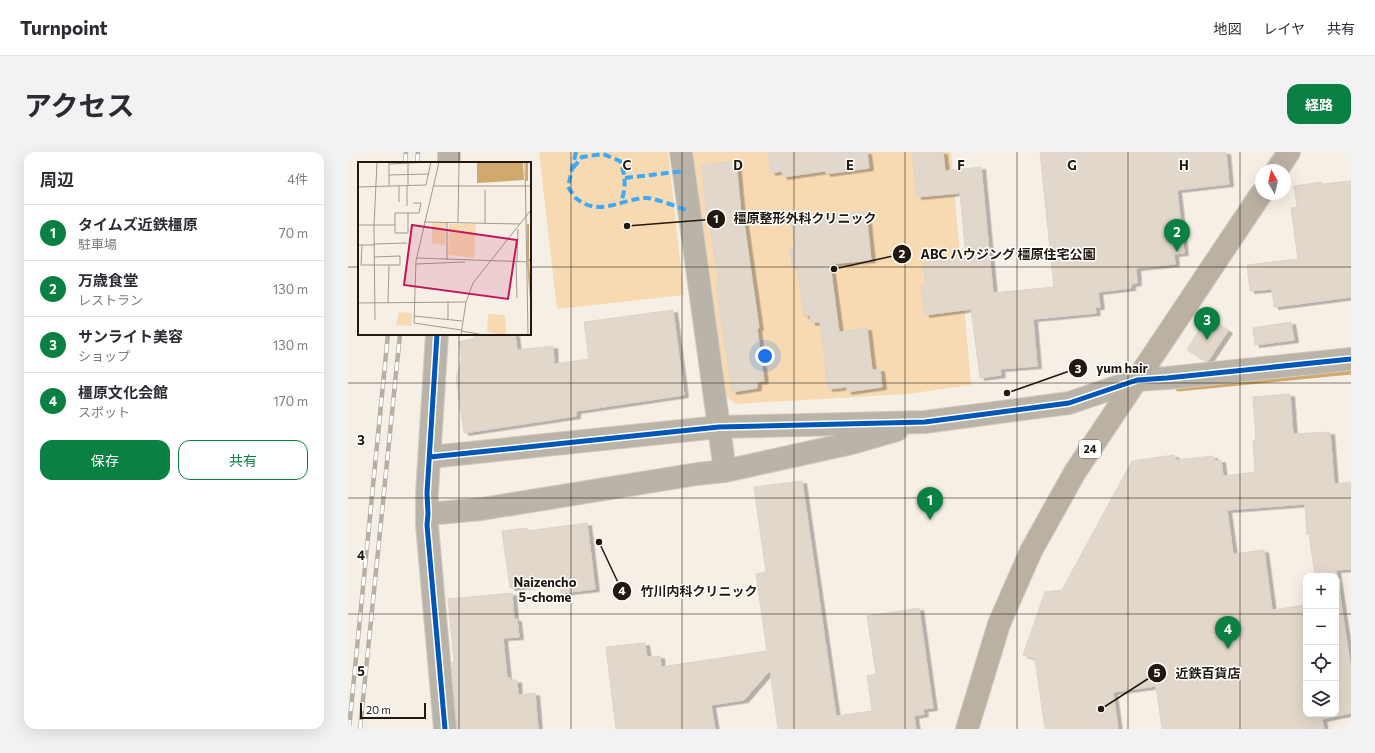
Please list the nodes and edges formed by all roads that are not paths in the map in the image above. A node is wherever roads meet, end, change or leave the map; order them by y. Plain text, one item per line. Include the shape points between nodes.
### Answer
1 (681, 152) edge
2 (1289, 152) edge
3 (1281, 164) edge
4 (1257, 200) edge
5 (438, 335) edge
6 (1351, 359) edge
7 (1137, 380) junction
8 (924, 422) junction
9 (719, 427) junction
10 (430, 457) junction
11 (725, 471) junction
12 (428, 504) junction
13 (445, 729) edge
14 (967, 729) edge

1 - 9 street
2 - 3 highway
4 - 7 highway, 24
5 - 10 street
6 - 7 street
7 - 8 street via 1069,403
7 - 14 highway, 24 via 1075,472 1031,551 999,624
8 - 9 street
8 - 11 street via 852,443
9 - 10 street
9 - 11 street
10 - 12 street
11 - 12 street via 482,509
12 - 13 street via 427,525

